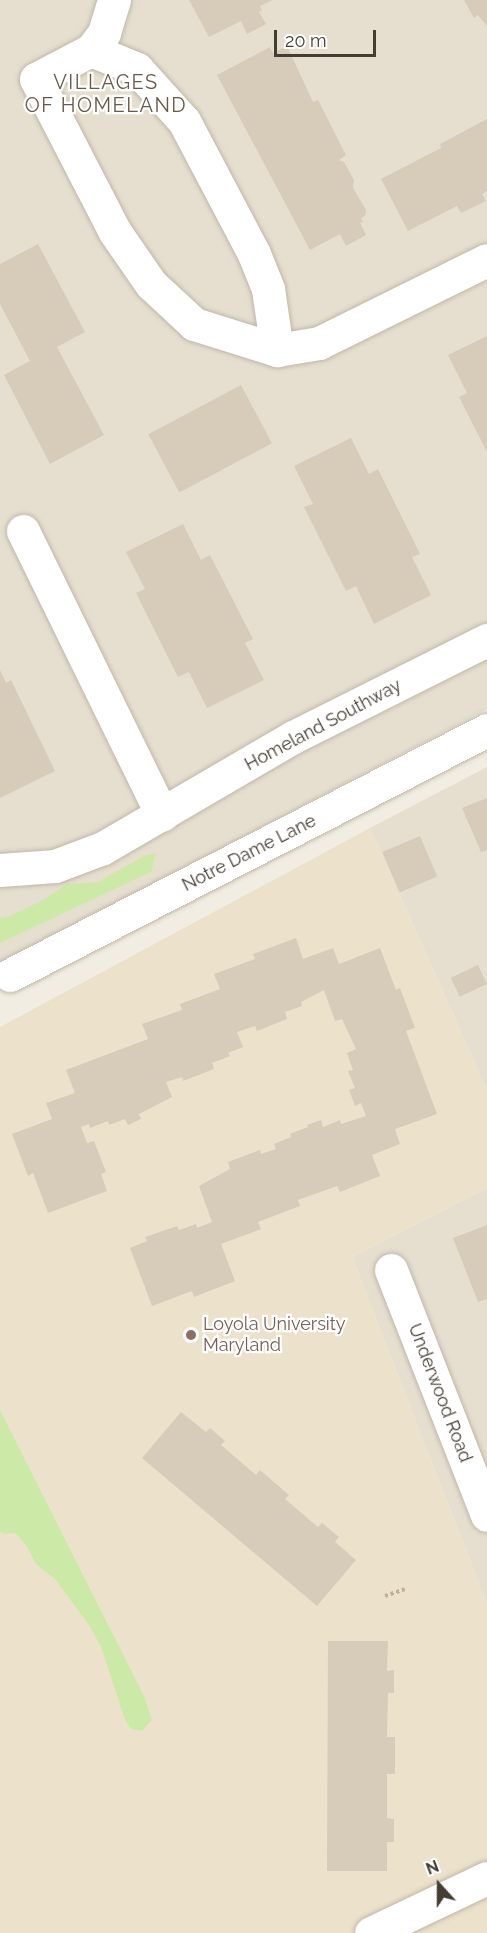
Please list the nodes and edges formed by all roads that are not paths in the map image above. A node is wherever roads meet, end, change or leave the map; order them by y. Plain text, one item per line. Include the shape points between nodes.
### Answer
1 (114, 0) edge
2 (91, 50) junction
3 (487, 260) edge
4 (277, 350) junction
5 (23, 531) dead end
6 (487, 640) edge
7 (487, 730) edge
8 (162, 815) junction
9 (0, 870) edge
10 (10, 975) dead end
11 (392, 1270) dead end
12 (487, 1515) edge
13 (487, 1878) edge
14 (371, 1933) edge

1 - 2 street via 104,33
2 - 4 street via 137,69 184,121 254,254 268,289
2 - 4 street via 36,79 115,232 151,284 194,324
3 - 4 street via 319,343
5 - 8 street
6 - 8 street, Homeland Southway via 293,737
7 - 10 street, Notre Dame Lane
8 - 9 street, Homeland Southway via 103,848 55,866
11 - 12 street, Underwood Road
13 - 14 street

